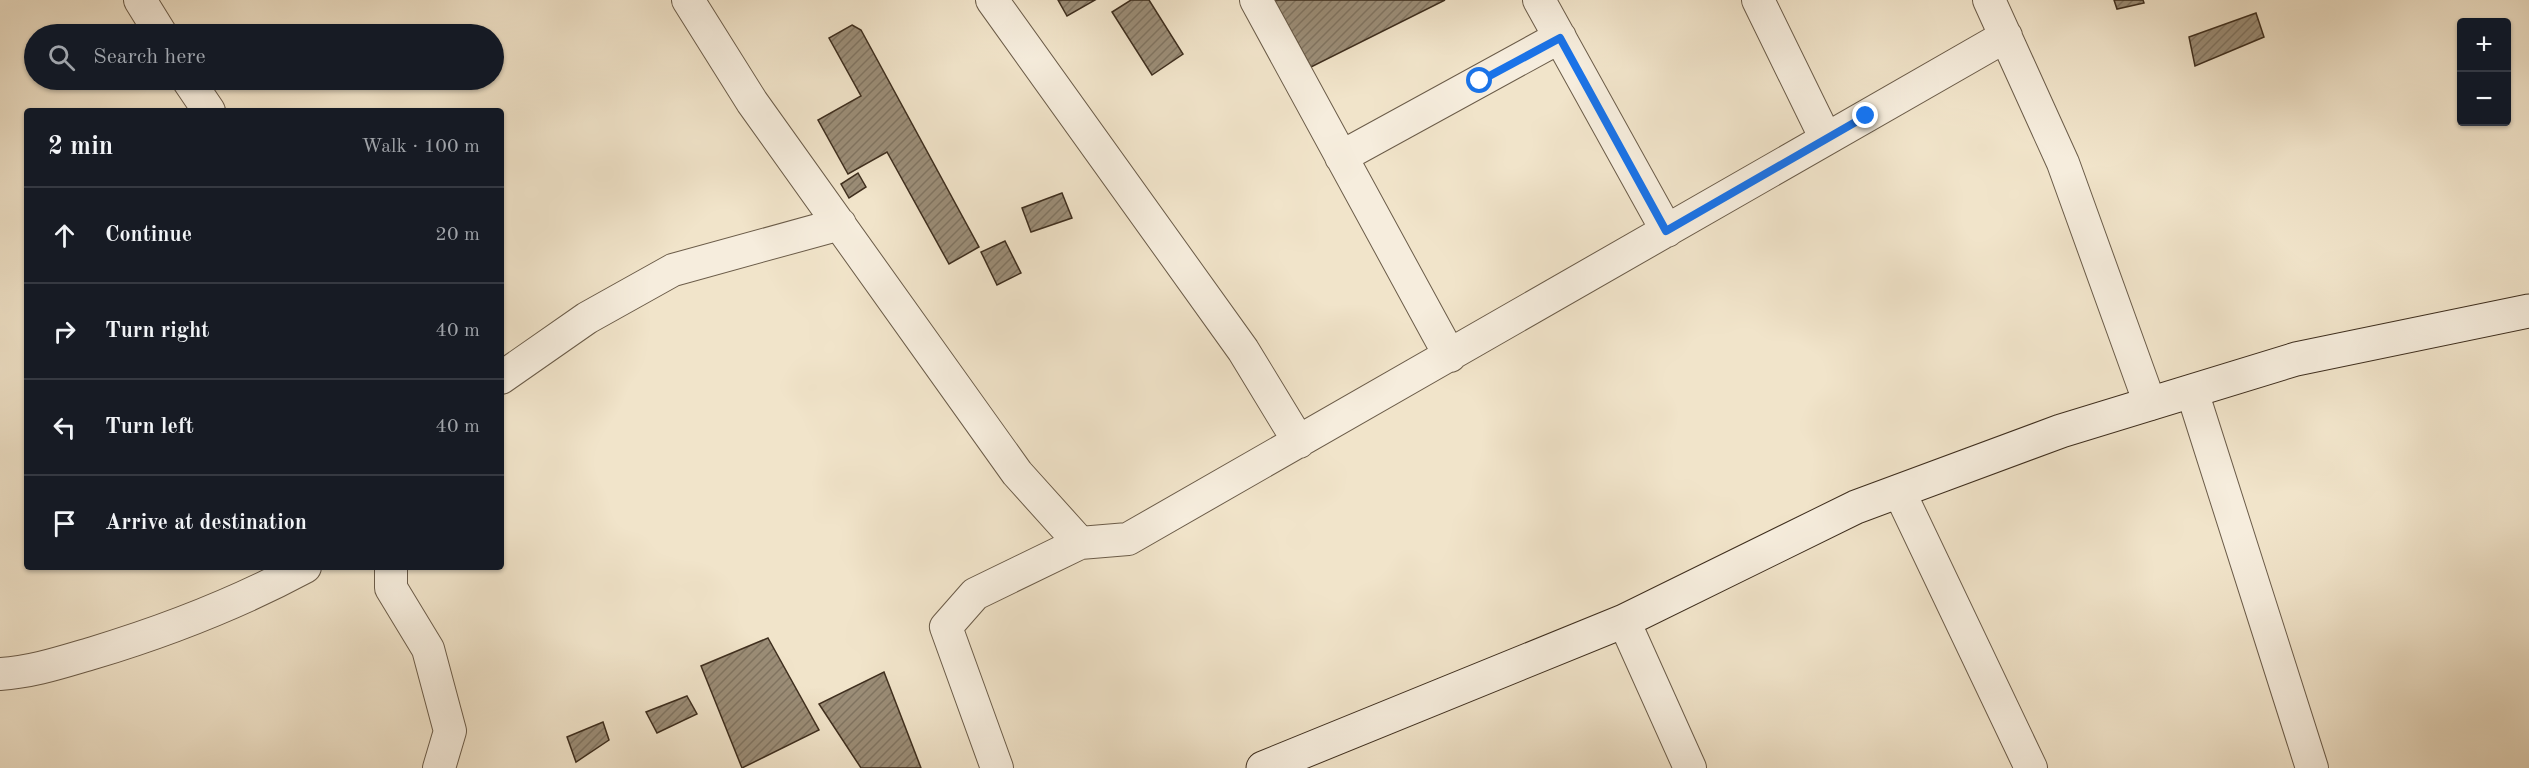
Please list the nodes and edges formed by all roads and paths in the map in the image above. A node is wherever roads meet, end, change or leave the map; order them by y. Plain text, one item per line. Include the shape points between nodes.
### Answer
1 (140, 0) edge
2 (688, 0) edge
3 (992, 0) edge
4 (1256, 0) edge
5 (1539, 0) edge
6 (1758, 0) edge
7 (1989, 0) edge
8 (155, 24) edge
9 (2006, 36) junction
10 (1560, 38) junction
11 (195, 90) edge
12 (207, 108) edge
13 (1826, 139) junction
14 (1341, 157) junction
15 (840, 224) junction
16 (1666, 231) junction
17 (2529, 311) edge
18 (1450, 356) junction
19 (504, 376) edge
20 (2192, 391) junction
21 (2150, 404) junction
22 (1299, 442) junction
23 (1899, 491) junction
24 (1080, 543) junction
25 (300, 570) edge
26 (391, 570) edge
27 (1624, 621) junction
28 (0, 674) edge
29 (439, 768) edge
30 (997, 768) edge
31 (1263, 768) edge
32 (1690, 768) edge
33 (2031, 768) edge
34 (2312, 768) edge

1 - 8 street
2 - 15 street via 752,102
3 - 22 street via 1244,350
4 - 14 street
5 - 10 street
6 - 13 street
7 - 9 street
9 - 13 street
9 - 21 street via 2063,163
10 - 14 street
10 - 16 street
11 - 12 street
13 - 16 street
14 - 18 street
15 - 19 street via 673,270 587,318
15 - 24 street via 1017,473
16 - 18 street
17 - 20 street via 2296,359
18 - 22 street
20 - 21 street
20 - 34 street
21 - 23 street via 2061,431
22 - 24 street via 1128,539
23 - 27 street via 1856,507
23 - 33 street
24 - 30 street via 975,594 946,627
25 - 28 street via 148,637 30,672
26 - 29 street via 391,588 428,650 450,730
27 - 31 street
27 - 32 street

